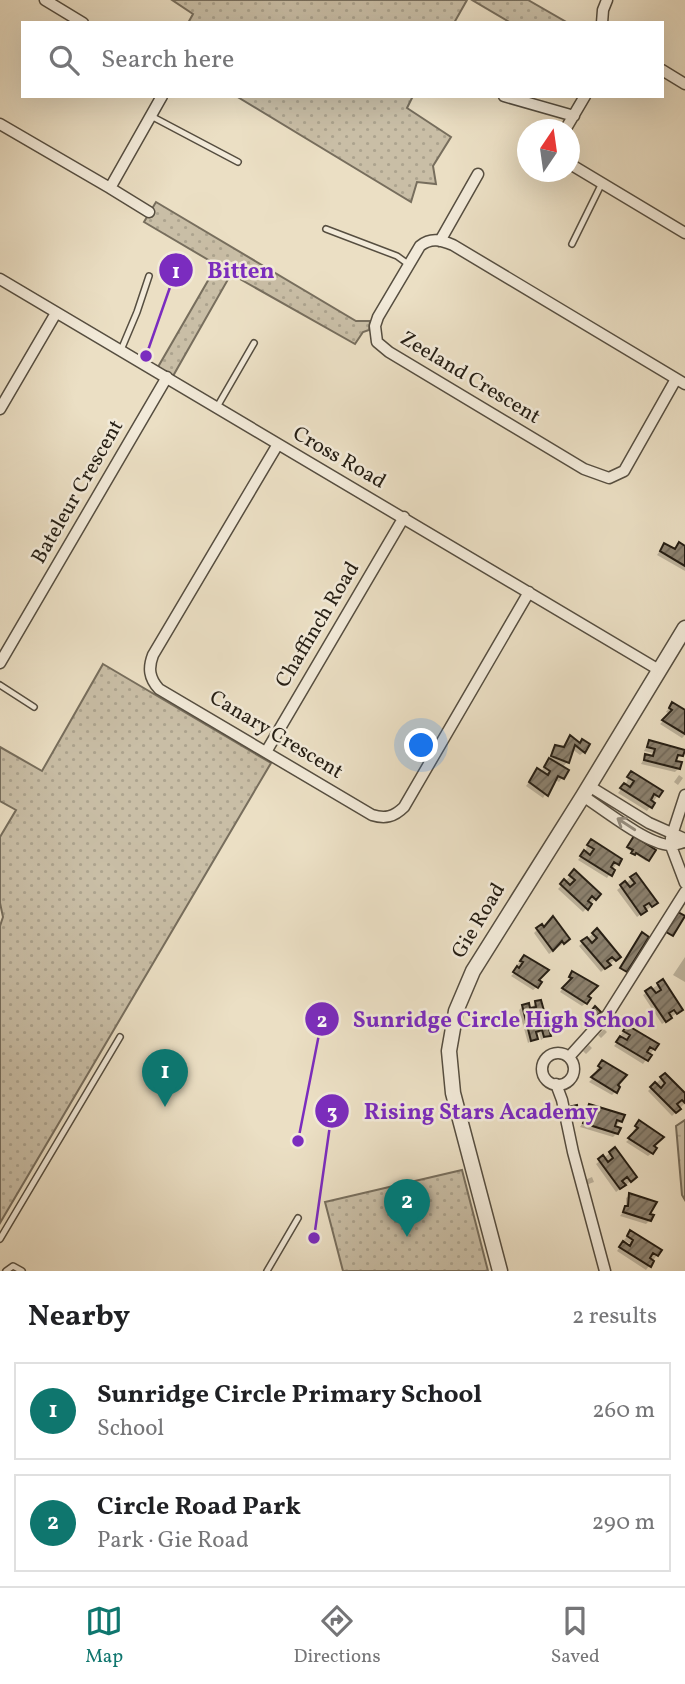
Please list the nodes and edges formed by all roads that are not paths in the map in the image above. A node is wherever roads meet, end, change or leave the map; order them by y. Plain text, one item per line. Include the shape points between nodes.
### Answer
1 (45, 0) edge
2 (607, 0) edge
3 (80, 21) edge
4 (603, 21) edge
5 (664, 71) edge
6 (685, 84) edge
7 (161, 98) edge
8 (511, 98) edge
9 (585, 98) edge
10 (151, 116) junction
11 (574, 116) junction
12 (572, 119) edge
13 (0, 124) edge
14 (238, 162) dead end
15 (580, 170) edge
16 (478, 174) dead end
17 (602, 183) junction
18 (110, 188) junction
19 (149, 212) dead end
20 (326, 229) dead end
21 (685, 233) edge
22 (440, 241) junction
23 (572, 244) dead end
24 (408, 264) junction
25 (149, 276) dead end
26 (0, 279) edge
27 (56, 313) junction
28 (254, 343) dead end
29 (121, 350) junction
30 (167, 377) junction
31 (681, 382) edge
32 (217, 407) junction
33 (0, 409) edge
34 (278, 444) junction
35 (404, 517) junction
36 (528, 592) junction
37 (685, 628) edge
38 (0, 663) edge
39 (659, 670) junction
40 (0, 685) edge
41 (34, 707) dead end
42 (266, 752) junction
43 (586, 791) junction
44 (685, 795) edge
45 (672, 833) junction
46 (685, 840) edge
47 (671, 846) junction
48 (685, 883) edge
49 (685, 892) edge
50 (120, 1037) dead end
51 (569, 1057) junction
52 (556, 1084) junction
53 (298, 1217) dead end
54 (0, 1239) edge
55 (6, 1271) edge
56 (22, 1271) edge
57 (267, 1271) edge
58 (500, 1271) edge
59 (605, 1271) edge

1 - 3 street
2 - 4 street
5 - 6 street
7 - 10 street
8 - 11 street
9 - 11 street
10 - 14 lane
10 - 18 street
11 - 12 street
13 - 18 street
15 - 17 street
16 - 22 street
17 - 21 street
17 - 23 lane
18 - 19 street
20 - 24 lane
22 - 24 street, Zeeland Crescent via 424,243
22 - 31 street, Zeeland Crescent
24 - 31 street, Zeeland Crescent via 376,322 377,342 382,348 596,474 610,478 624,471
25 - 29 lane
26 - 27 street, Cross Road
27 - 29 street, Cross Road
27 - 33 street
28 - 32 lane
29 - 30 street, Cross Road
30 - 32 street, Cross Road
30 - 38 street, Bateleur Crescent
32 - 34 street, Cross Road
34 - 35 street, Cross Road
34 - 42 street, Canary Crescent via 149,666 159,689
35 - 36 street, Cross Road
35 - 42 street, Chaffinch Road
36 - 39 street, Cross Road
36 - 42 street, Canary Crescent via 404,807 395,815 372,815
37 - 39 street, Gie Road
39 - 43 street, Gie Road
40 - 41 lane
43 - 45 street
47 -> 43 street via 638,832
43 - 58 street, Gie Road via 473,971 452,1027 453,1093
44 - 45 street
45 - 46 street
45 - 47 street
46 - 47 street
47 - 48 street
49 - 51 street via 608,1014
50 - 54 lane
51 - 52 street via 574,1067 572,1078
51 - 52 street via 554,1053 545,1060 544,1075
52 - 59 street
53 - 57 lane
55 - 56 lane via 11,1266

